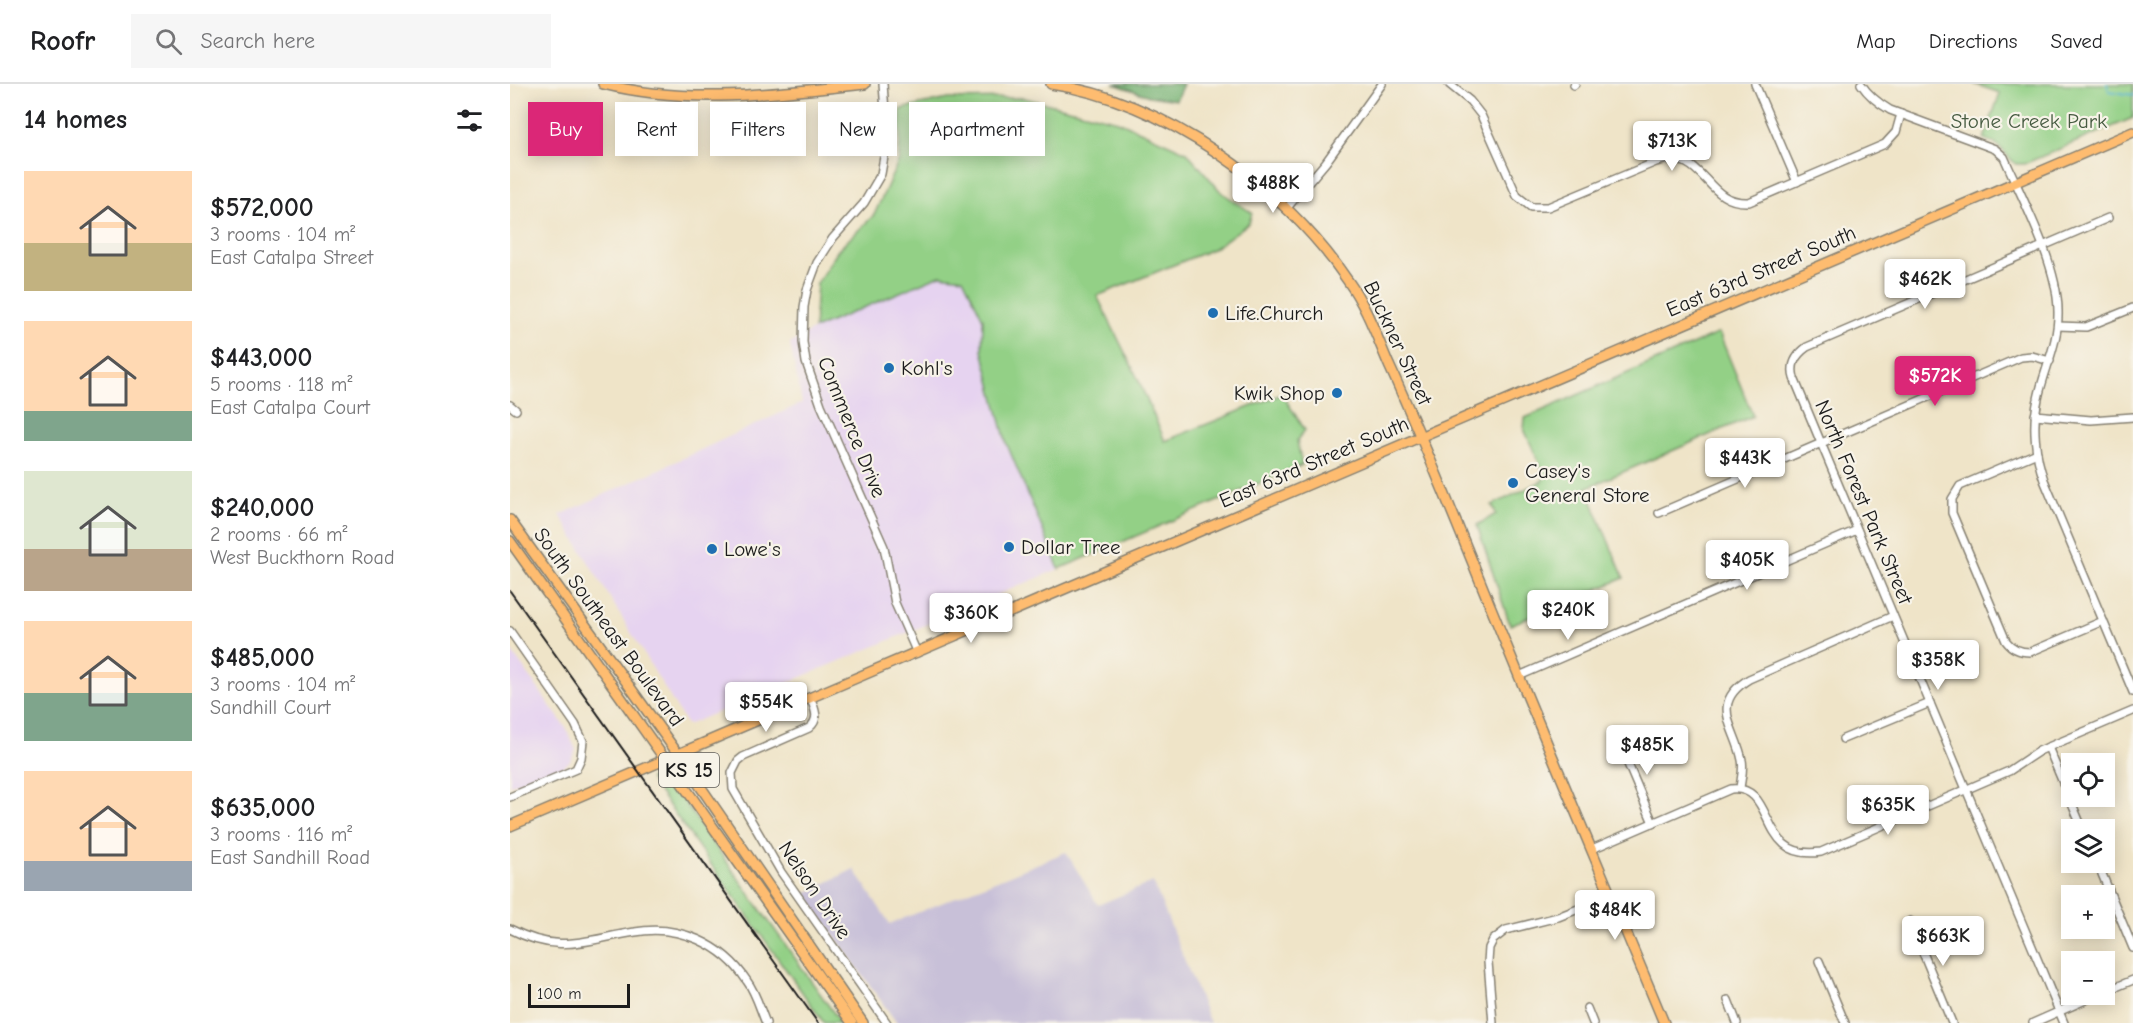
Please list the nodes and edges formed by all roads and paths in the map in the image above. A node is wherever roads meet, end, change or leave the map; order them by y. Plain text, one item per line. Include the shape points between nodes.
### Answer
1 (603, 84) edge
2 (865, 84) edge
3 (883, 84) edge
4 (1051, 84) edge
5 (1382, 84) edge
6 (1449, 84) edge
7 (1755, 84) edge
8 (1861, 84) edge
9 (1901, 114) junction
10 (2133, 132) edge
11 (1797, 182) junction
12 (2016, 182) junction
13 (1286, 209) junction
14 (2108, 218) dead end
15 (2042, 246) junction
16 (2133, 308) edge
17 (2058, 326) junction
18 (2050, 361) junction
19 (2035, 415) junction
20 (2133, 417) edge
21 (1422, 436) junction
22 (1821, 443) junction
23 (2037, 453) junction
24 (1659, 513) dead end
25 (510, 520) edge
26 (1857, 530) junction
27 (510, 541) edge
28 (1893, 616) junction
29 (2103, 621) junction
30 (510, 631) edge
31 (917, 653) junction
32 (1519, 675) junction
33 (2133, 692) edge
34 (811, 699) junction
35 (1930, 703) junction
36 (2133, 711) edge
37 (1617, 738) dead end
38 (1844, 739) dead end
39 (2048, 747) junction
40 (678, 754) junction
41 (665, 760) junction
42 (1740, 788) junction
43 (1966, 790) junction
44 (510, 797) edge
45 (2078, 819) edge
46 (1653, 822) junction
47 (510, 826) edge
48 (1592, 849) junction
49 (2102, 873) edge
50 (1611, 896) junction
51 (1910, 921) dead end
52 (510, 929) edge
53 (2133, 948) edge
54 (1819, 961) dead end
55 (2133, 980) edge
56 (2115, 987) edge
57 (1728, 1000) dead end
58 (2075, 1005) edge
59 (1587, 1008) dead end
60 (2059, 1012) junction
61 (766, 1023) edge
62 (852, 1023) edge
63 (863, 1023) edge
64 (886, 1023) edge
65 (1493, 1023) edge
66 (1593, 1023) edge
67 (1664, 1023) edge
68 (1737, 1023) edge
69 (1845, 1023) edge
70 (1952, 1023) edge
71 (2033, 1023) edge
72 (2064, 1023) edge

1 - 2 main road via 685,97 755,95
3 - 31 street, Commerce Drive via 887,139 881,174 864,203 817,263 807,290 803,342 821,405 884,547 895,603
4 - 13 main road, Buckner Street via 1106,98 1178,129 1227,159
5 - 13 street via 1326,162
6 - 11 street via 1476,107 1517,195 1533,207 1552,206 1666,159 1696,168 1722,196 1742,202
7 - 11 street
8 - 9 street via 1877,102
9 - 11 street via 1896,132 1885,144
9 - 12 street via 1995,148
10 - 12 main road, East 63rd Street South
12 - 15 street
12 - 21 main road, East 63rd Street South
13 - 21 main road, Buckner Street via 1347,279
14 - 15 street
15 - 17 street via 2058,295
15 - 22 street, North Forest Park Street via 1807,347 1795,359 1793,375
16 - 17 street via 2092,325
17 - 18 street
18 - 19 street
18 - 22 street via 2021,357
19 - 20 street via 2091,420
19 - 23 street
21 - 31 main road, East 63rd Street South
21 - 32 main road, Buckner Street
22 - 24 street
22 - 26 street, North Forest Park Street
23 - 29 street via 2044,480
23 - 29 street via 1960,486 1952,499 1952,513 2006,641 2013,648 2030,652
25 - 40 main road, South Southeast Boulevard / KS 15
26 - 28 street, North Forest Park Street
26 - 32 street
27 - 41 main road, South Southeast Boulevard / KS 15
28 - 35 street, North Forest Park Street
28 - 42 street via 1739,686 1727,712 1743,761
29 - 33 street
30 - 44 street via 583,741 581,758 572,772
31 - 34 main road, East 63rd Street South
32 - 48 main road, Buckner Street
34 - 40 main road, East 63rd Street South
34 - 64 street, Nelson Drive via 816,713 814,724 743,757 731,777 736,795 772,857
35 - 38 street
35 - 43 street, North Forest Park Street
36 - 39 street
37 - 46 street
39 - 43 street via 2020,766
39 - 45 street
40 - 41 main road, East 63rd Street South
40 - 63 main road, South Southeast Boulevard / KS 15
41 - 47 main road, East 63rd Street South
41 - 62 main road, South Southeast Boulevard / KS 15
42 - 43 street via 1759,801 1782,843 1808,853 1821,852
42 - 46 street
43 - 60 street, North Forest Park Street
46 - 48 street
48 - 50 main road, Buckner Street
49 - 53 street
50 - 65 street via 1506,930 1496,937 1490,945 1488,962
50 - 67 main road, Buckner Street
51 - 70 street
52 - 61 street via 534,939 567,945 639,931 687,935 709,944 742,973
54 - 69 street
55 - 56 street
57 - 68 street
58 - 60 street
59 - 66 street
60 - 71 street
60 - 72 street, North Forest Park Street

